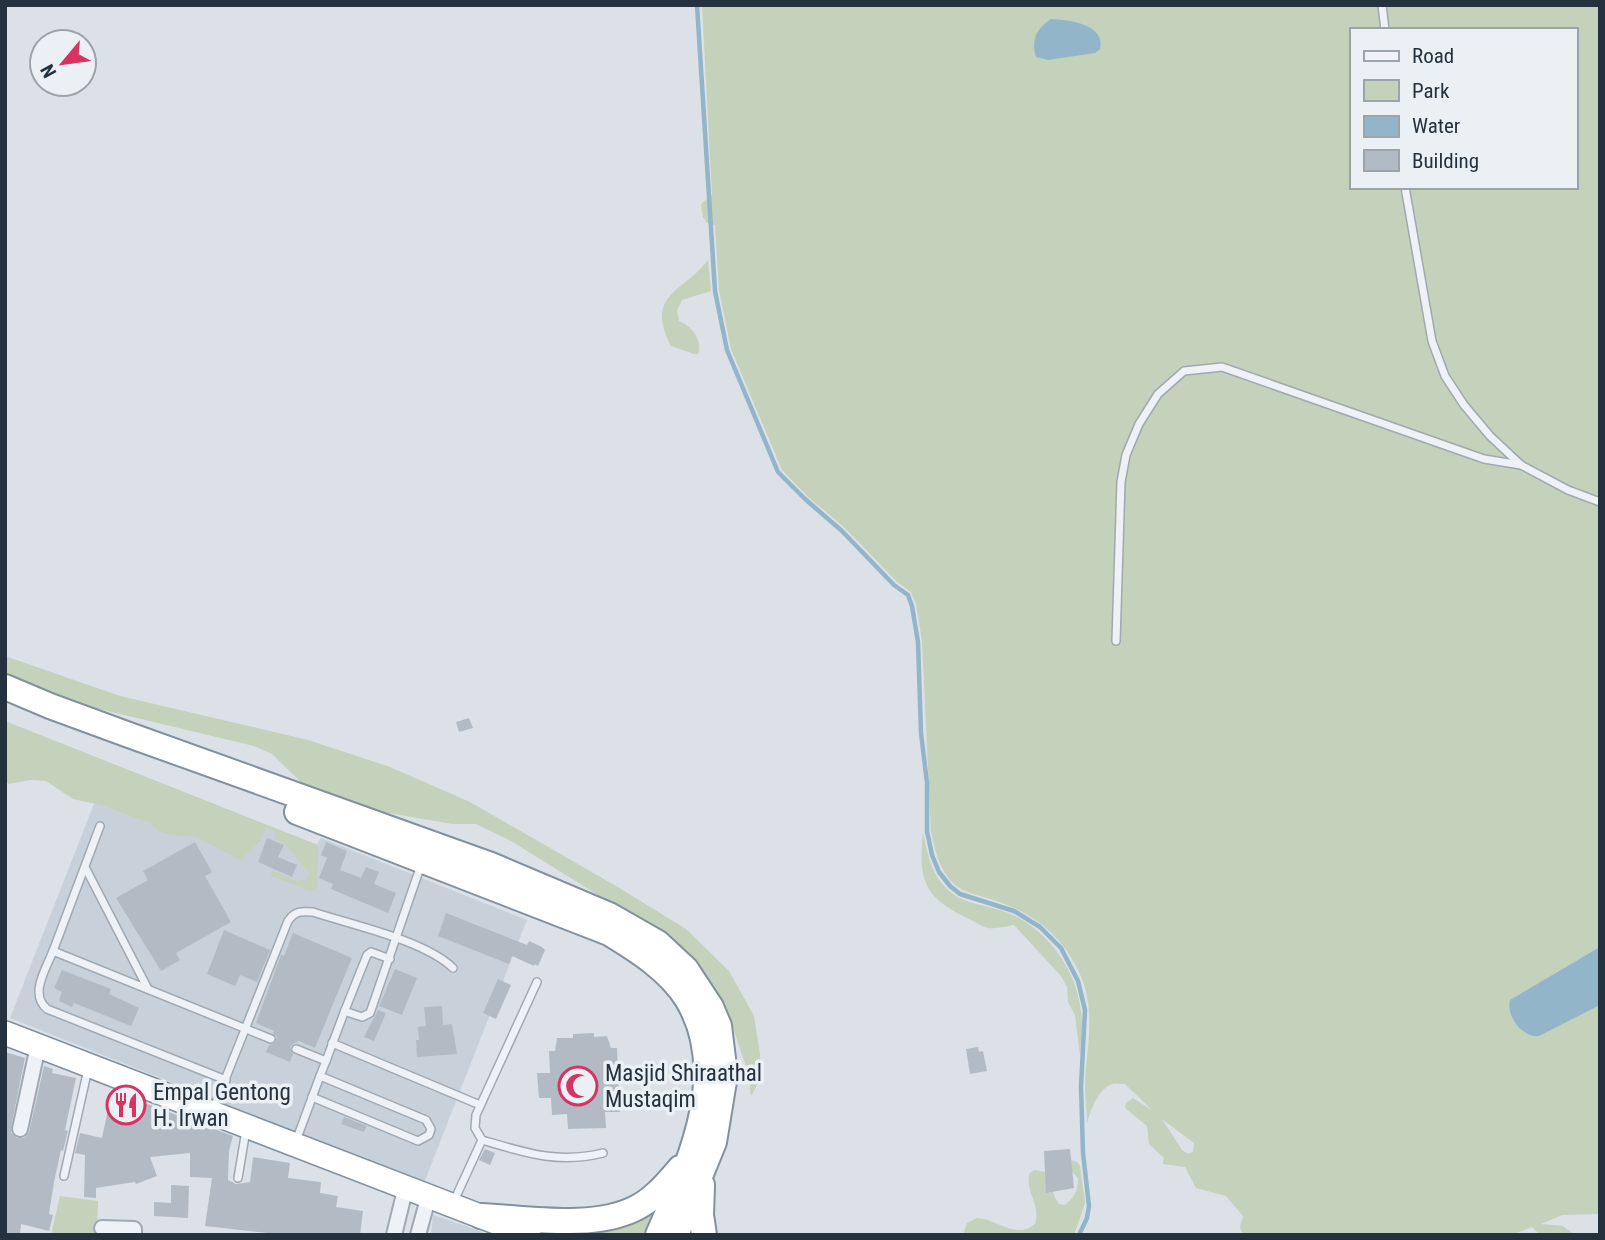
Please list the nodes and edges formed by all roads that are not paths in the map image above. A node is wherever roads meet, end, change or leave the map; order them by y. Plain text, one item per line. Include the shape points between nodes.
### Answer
1 (1382, 5) edge
2 (1385, 28) edge
3 (1405, 189) edge
4 (1521, 465) junction
5 (1600, 502) edge
6 (1116, 641) dead end
7 (5, 687) edge
8 (5, 698) edge
9 (100, 826) dead end
10 (423, 860) junction
11 (85, 867) junction
12 (396, 939) junction
13 (53, 951) junction
14 (390, 959) junction
15 (453, 968) dead end
16 (537, 982) dead end
17 (148, 990) junction
18 (345, 1010) junction
19 (247, 1029) junction
20 (5, 1033) edge
21 (271, 1039) dead end
22 (332, 1043) junction
23 (38, 1046) junction
24 (296, 1048) dead end
25 (326, 1060) junction
26 (89, 1065) junction
27 (320, 1076) junction
28 (226, 1080) junction
29 (312, 1097) junction
30 (480, 1105) junction
31 (213, 1111) junction
32 (247, 1125) junction
33 (20, 1129) dead end
34 (482, 1140) junction
35 (295, 1143) junction
36 (603, 1153) dead end
37 (695, 1163) junction
38 (64, 1176) dead end
39 (238, 1178) dead end
40 (406, 1186) junction
41 (429, 1195) junction
42 (452, 1205) junction
43 (481, 1216) junction
44 (102, 1228) dead end
45 (134, 1235) edge
46 (394, 1235) edge
47 (418, 1235) edge
48 (529, 1235) edge
49 (658, 1235) edge
50 (676, 1235) edge
51 (704, 1235) edge

1 - 2 lane
3 - 4 lane via 1432,341 1445,376 1490,436
4 - 5 lane
4 - 6 lane via 1484,459 1222,367 1184,371 1158,394 1126,455 1121,482
7 - 37 highway via 503,869 609,915 658,943 686,969 719,1026 725,1075 714,1142
8 - 10 highway
9 - 11 lane
10 - 12 lane
10 - 37 highway via 609,933 645,955 672,981 696,1018 705,1051 708,1075
11 - 13 lane
11 - 17 lane
12 - 14 lane
12 - 15 lane
12 - 19 lane via 313,912 293,914
13 - 17 lane
13 - 28 lane via 38,991 38,999 47,1009
14 - 18 lane via 371,952 367,955
14 - 18 lane via 368,1016
16 - 30 lane
17 - 19 lane
18 - 22 lane
19 - 21 lane
19 - 28 lane
20 - 23 highway
22 - 25 lane
22 - 30 lane
23 - 26 highway
23 - 33 street
24 - 25 lane
25 - 27 lane
26 - 31 highway
26 - 38 lane
27 - 29 lane
27 - 29 lane via 426,1120 431,1125 429,1135 418,1141
28 - 31 lane
29 - 35 lane
30 - 34 lane via 475,1128
31 - 32 highway
32 - 35 highway
32 - 39 lane
34 - 36 lane via 552,1158
34 - 42 lane
35 - 40 highway
37 - 43 highway via 637,1208 606,1219
37 - 49 highway
37 - 50 highway
37 - 51 highway
40 - 41 highway
40 - 46 street
41 - 42 highway
41 - 47 street
42 - 43 highway
43 - 48 highway
44 - 45 street via 134,1229

